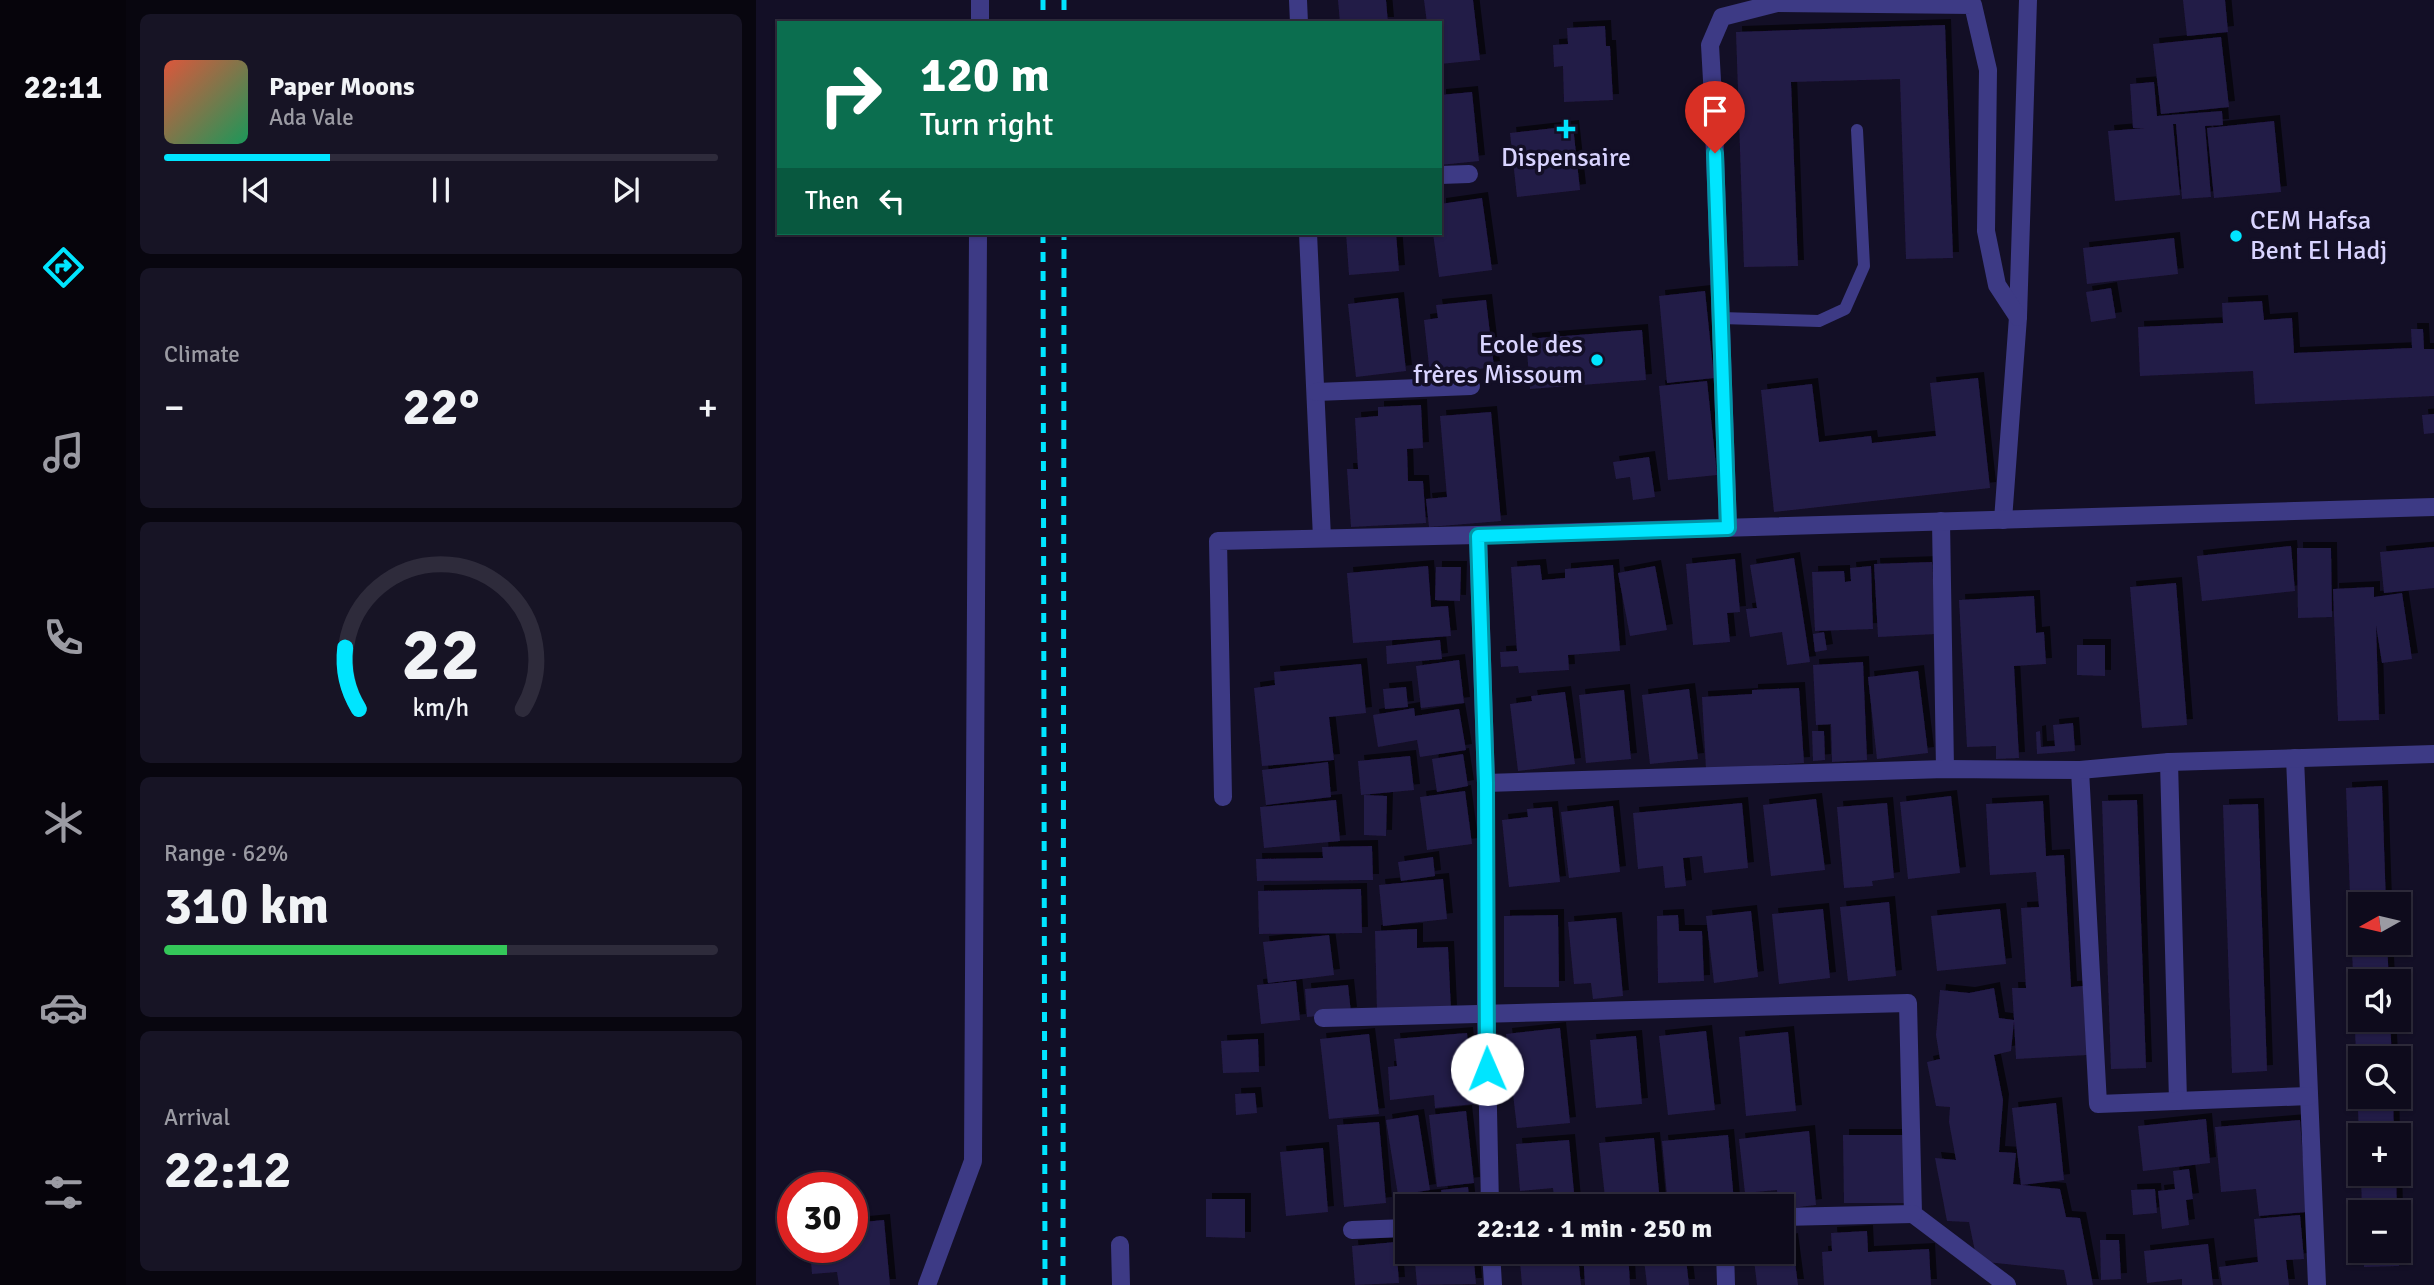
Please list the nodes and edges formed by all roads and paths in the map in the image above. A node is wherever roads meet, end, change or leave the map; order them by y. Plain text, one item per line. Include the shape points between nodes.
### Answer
1 (980, 0) edge
2 (1298, 0) edge
3 (2028, 0) edge
4 (980, 21) edge
5 (1299, 21) edge
6 (1857, 130) dead end
7 (1469, 174) dead end
8 (1442, 175) edge
9 (978, 235) edge
10 (1308, 235) edge
11 (2018, 317) junction
12 (1721, 318) junction
13 (1471, 386) dead end
14 (1316, 392) junction
15 (2434, 507) edge
16 (2003, 520) junction
17 (1941, 521) junction
18 (1728, 528) junction
19 (1478, 536) junction
20 (1322, 538) junction
21 (2434, 754) edge
22 (2295, 758) junction
23 (2169, 762) junction
24 (1945, 769) junction
25 (2080, 770) junction
26 (1486, 783) junction
27 (1223, 797) dead end
28 (1486, 1014) junction
29 (1323, 1018) dead end
30 (2309, 1096) junction
31 (2178, 1101) junction
32 (1490, 1194) edge
33 (1913, 1214) junction
34 (1794, 1217) edge
35 (1395, 1228) edge
36 (1352, 1230) dead end
37 (1120, 1245) dead end
38 (1492, 1264) edge
39 (1726, 1264) edge
40 (927, 1285) edge
41 (1121, 1285) edge
42 (1493, 1285) edge
43 (1726, 1285) edge
44 (2007, 1285) edge
45 (2317, 1285) edge

1 - 4 street
2 - 5 street
3 - 11 street
6 - 12 lane via 1864,266 1845,309 1819,321
7 - 8 street
9 - 40 street via 973,1161
10 - 14 street
11 - 12 street via 1997,285 1986,231 1988,70 1973,5 1777,3 1722,17 1710,45
11 - 16 street
12 - 18 street
13 - 14 street
14 - 20 street
15 - 16 street
16 - 17 street
17 - 18 street
17 - 24 street
18 - 19 street
19 - 20 street
19 - 26 street
20 - 27 street via 1218,541
21 - 22 street
22 - 23 street
22 - 30 street
23 - 25 street
23 - 31 street
24 - 25 street
24 - 26 street
25 - 31 street via 2098,1104
26 - 28 street
28 - 29 street
28 - 32 street
28 - 33 street via 1908,1003
30 - 31 street
30 - 45 street
33 - 34 street
33 - 44 street
35 - 36 street
37 - 41 street
38 - 42 street
39 - 43 street

